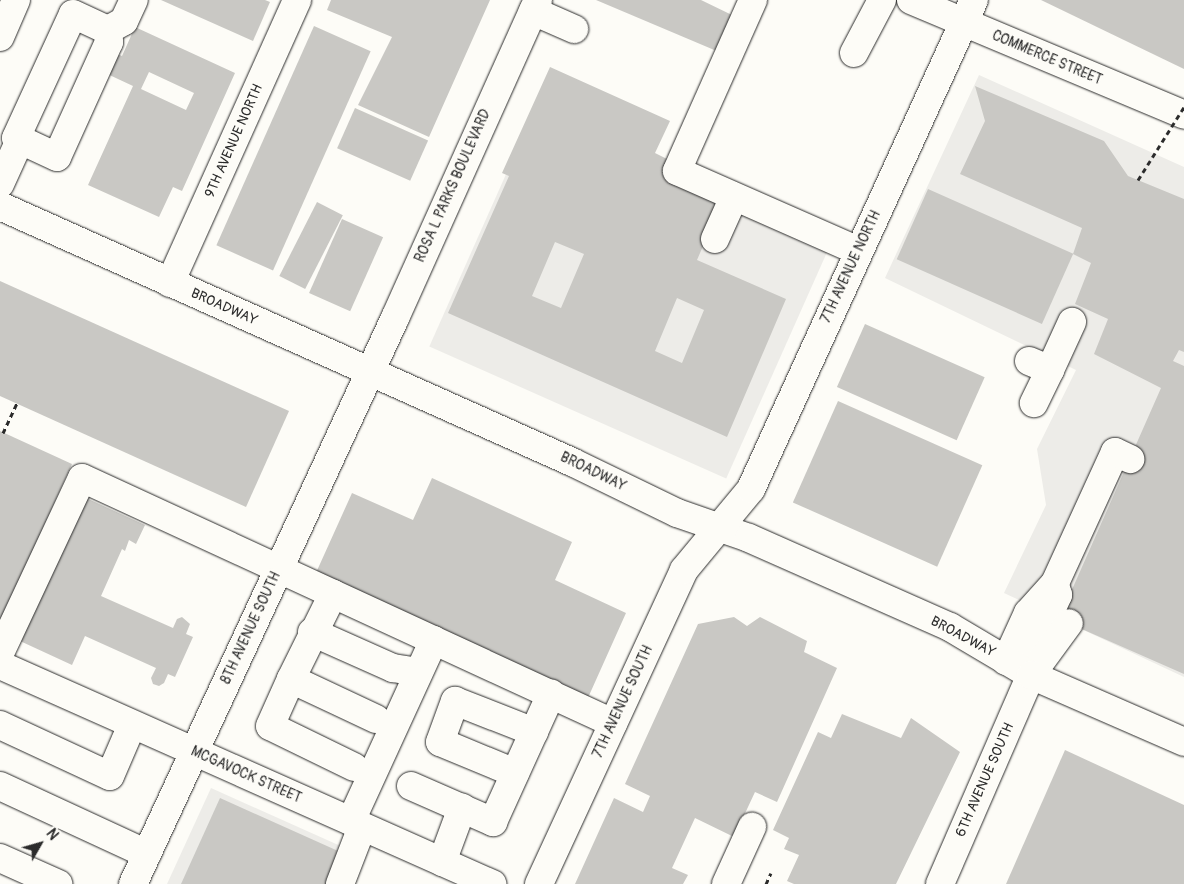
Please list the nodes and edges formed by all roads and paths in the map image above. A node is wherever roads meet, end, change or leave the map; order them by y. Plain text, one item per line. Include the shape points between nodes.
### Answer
1 (16, 0) edge
2 (134, 0) edge
3 (297, 0) edge
4 (753, 0) edge
5 (882, 0) edge
6 (911, 0) edge
7 (536, 5) edge
8 (969, 11) edge
9 (574, 29) dead end
10 (108, 30) junction
11 (0, 37) edge
12 (854, 53) dead end
13 (1184, 107) edge
14 (1184, 115) edge
15 (20, 140) junction
16 (1138, 180) dead end
17 (0, 184) edge
18 (734, 197) junction
19 (0, 206) edge
20 (715, 239) dead end
21 (858, 251) junction
22 (170, 282) junction
23 (1072, 322) dead end
24 (369, 372) junction
25 (17, 403) dead end
26 (1034, 403) dead end
27 (4, 433) dead end
28 (1130, 459) dead end
29 (718, 527) junction
30 (279, 569) junction
31 (333, 594) junction
32 (1013, 602) dead end
33 (1069, 623) dead end
34 (312, 632) junction
35 (434, 640) junction
36 (0, 653) edge
37 (0, 665) edge
38 (1013, 665) junction
39 (419, 672) junction
40 (291, 679) junction
41 (551, 694) junction
42 (376, 718) dead end
43 (613, 723) junction
44 (0, 725) edge
45 (132, 725) junction
46 (534, 732) junction
47 (1184, 742) edge
48 (194, 752) junction
49 (354, 767) dead end
50 (515, 773) junction
51 (0, 786) edge
52 (411, 786) dead end
53 (462, 808) junction
54 (356, 824) junction
55 (752, 827) dead end
56 (147, 854) junction
57 (0, 858) edge
58 (442, 862) junction
59 (771, 874) dead end
60 (347, 882) edge
61 (58, 884) edge
62 (133, 884) edge
63 (492, 884) edge
64 (539, 884) edge
65 (726, 884) edge
66 (766, 884) edge
67 (940, 884) edge

1 - 11 street
2 - 10 street via 124,21
3 - 22 street, 9TH AVENUE NORTH
4 - 18 street via 676,171
5 - 12 street
6 - 8 street, COMMERCE STREET
7 - 9 street
7 - 24 street, ROSA L PARKS BOULEVARD
8 - 14 street, COMMERCE STREET
8 - 21 street, 7TH AVENUE NORTH
10 - 15 street via 73,14 16,138
10 - 15 street via 109,42 57,158
13 - 16 path, bridge
15 - 17 street
18 - 20 street
18 - 21 street
19 - 22 street, BROADWAY
21 - 29 street, 7TH AVENUE NORTH via 751,489
22 - 24 street, BROADWAY
23 - 26 street via 1039,365
24 - 29 street, BROADWAY via 572,462 677,513
24 - 30 street, 8TH AVENUE SOUTH
25 - 27 path
28 - 38 street via 1115,452 1055,583 1028,614
29 - 38 street, BROADWAY via 950,627
29 - 43 street, 7TH AVENUE SOUTH via 684,570
30 - 31 street
30 - 36 street via 82,478
30 - 48 street, 8TH AVENUE SOUTH
31 - 34 street
31 - 35 street
32 - 38 street
33 - 38 street
34 - 39 street via 393,668
34 - 40 street
35 - 39 street
35 - 41 street
37 - 45 street, MCGAVOCK STREET
38 - 47 street, BROADWAY
38 - 67 street, 6TH AVENUE SOUTH
39 - 54 street
40 - 42 street
40 - 49 street via 270,726
41 - 43 street
41 - 46 street
43 - 64 street, 7TH AVENUE SOUTH
44 - 45 street via 110,776
45 - 48 street, MCGAVOCK STREET
46 - 50 street
46 - 50 street via 456,701 440,742
48 - 54 street, MCGAVOCK STREET
48 - 56 street, 8TH AVENUE SOUTH
50 - 53 street via 492,822
51 - 56 street
52 - 53 street
53 - 58 street
54 - 58 street, MCGAVOCK STREET
54 - 60 street
55 - 65 street
56 - 62 street, 8TH AVENUE SOUTH
57 - 61 street
58 - 63 street, MCGAVOCK STREET
59 - 66 path

